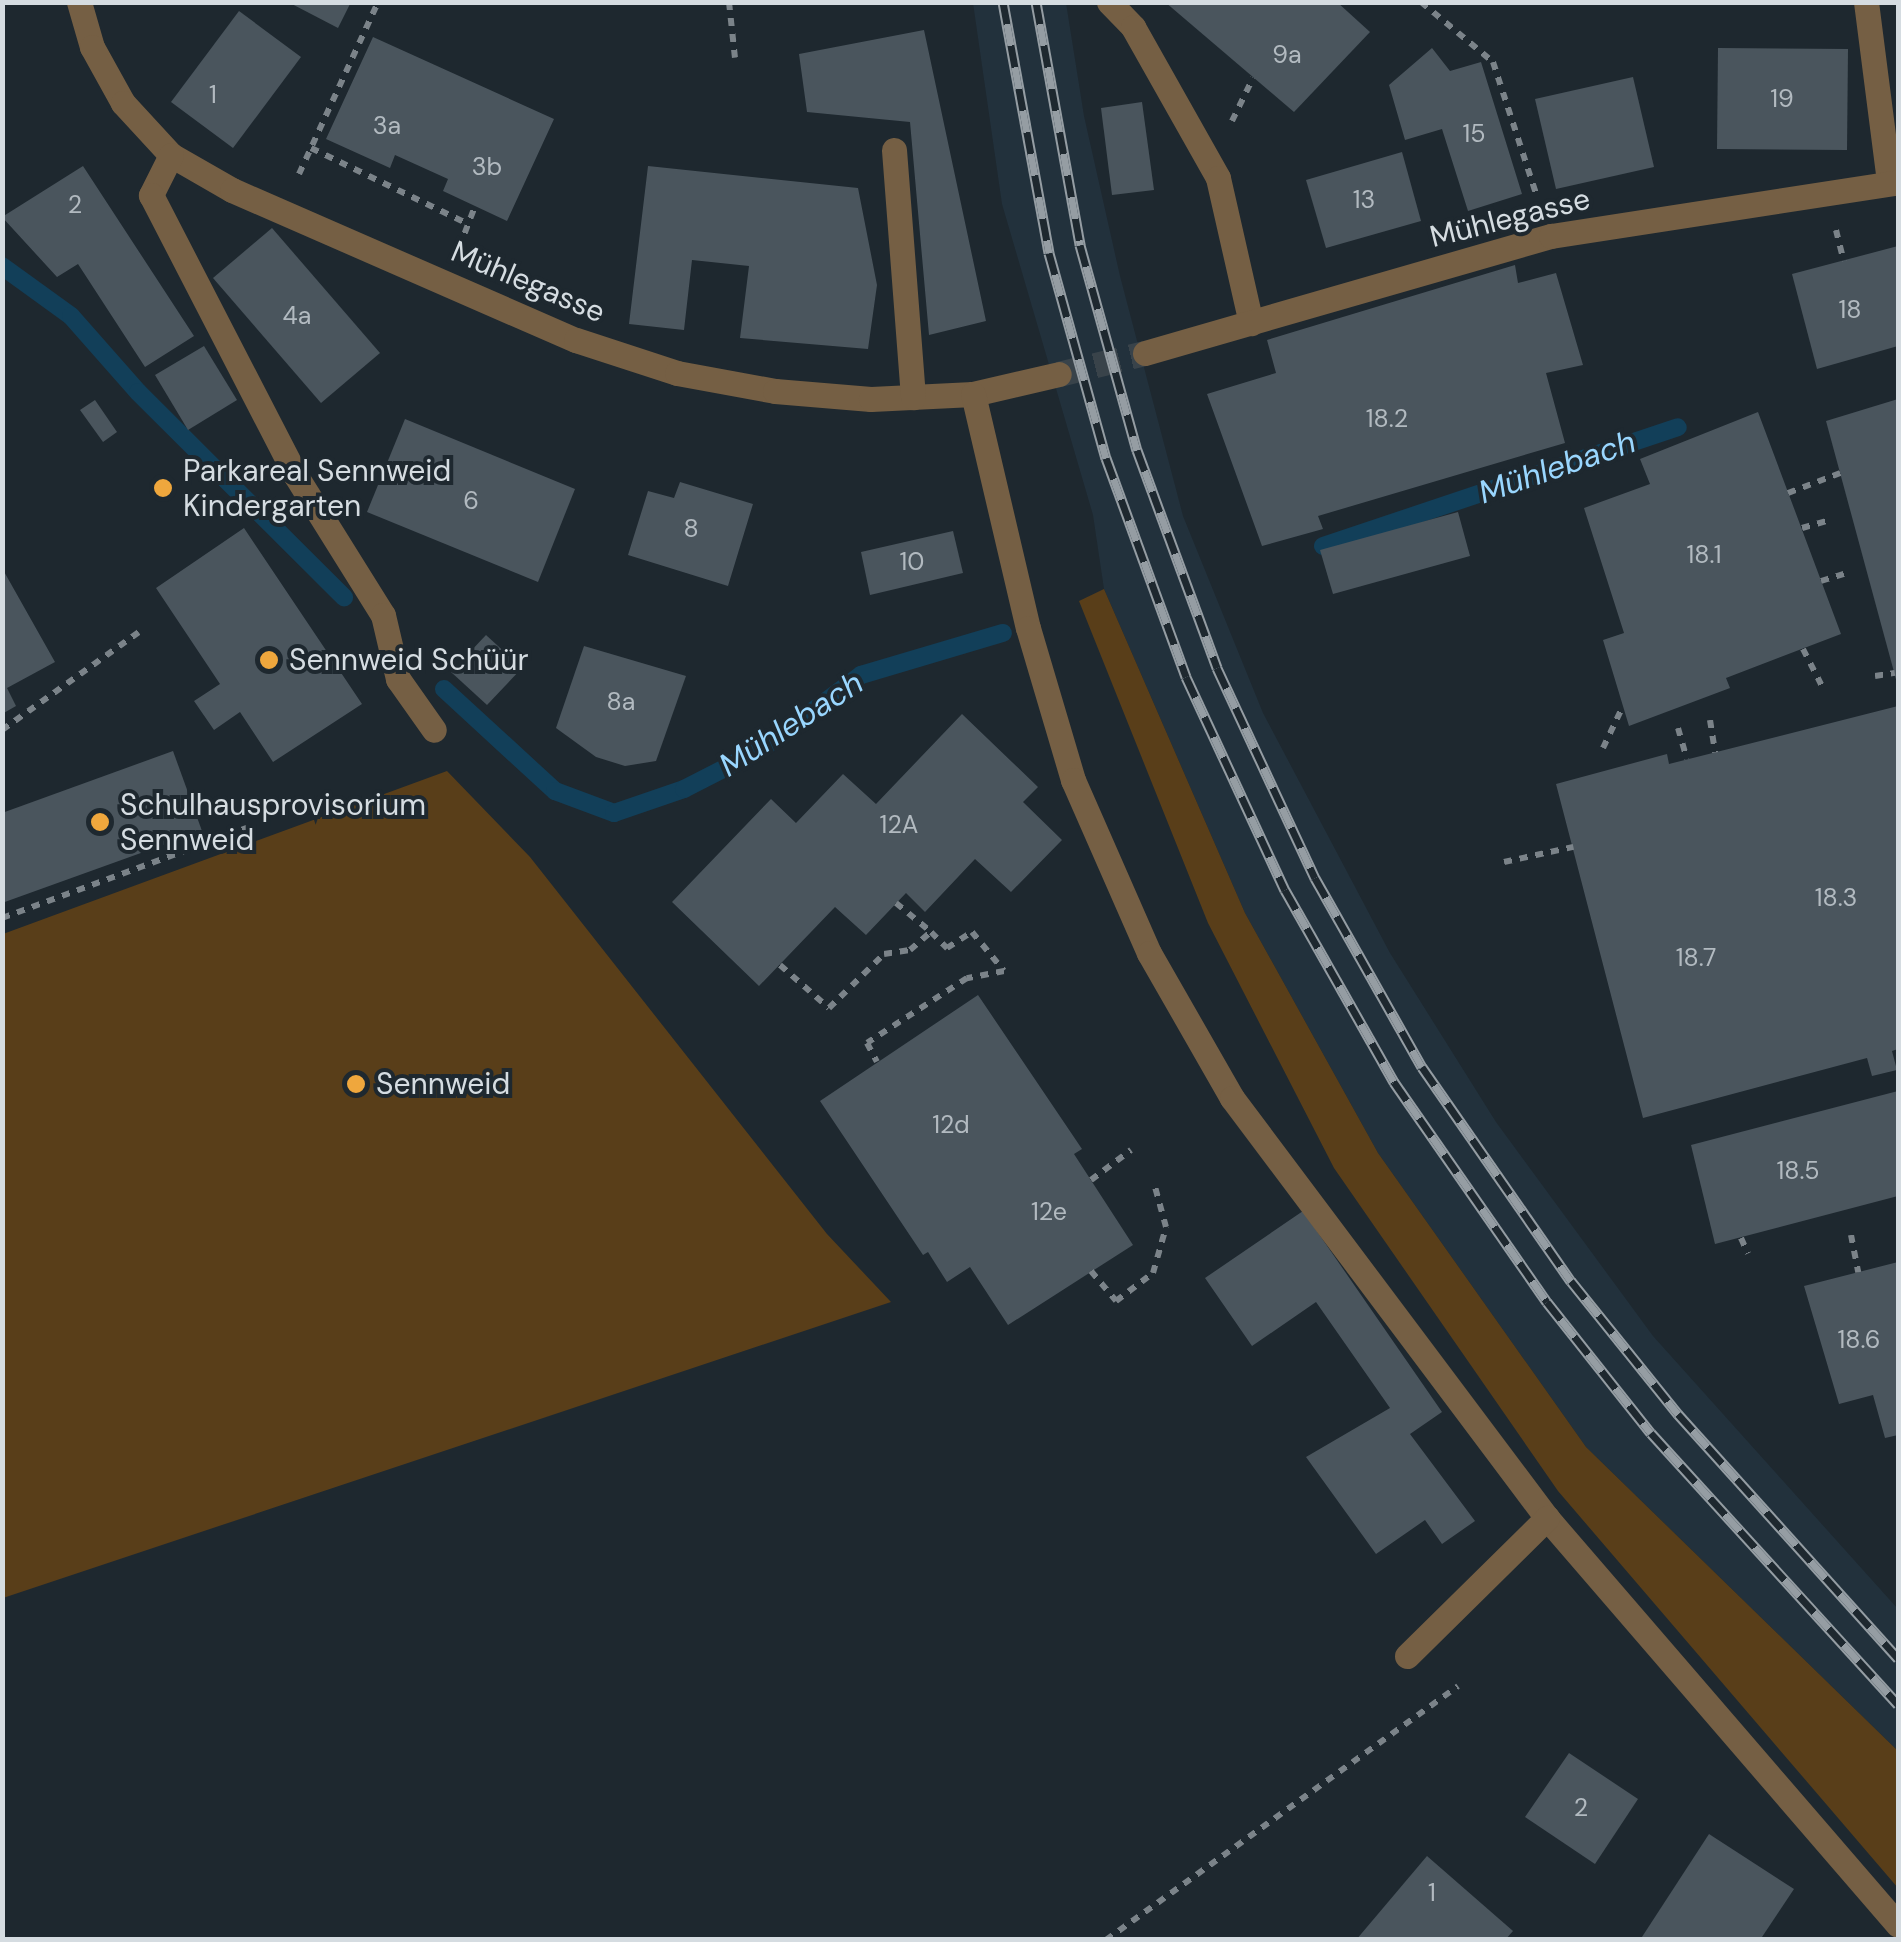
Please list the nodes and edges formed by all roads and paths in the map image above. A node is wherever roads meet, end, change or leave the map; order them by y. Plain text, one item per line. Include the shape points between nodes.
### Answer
1 (79, 2) edge
2 (378, 2) edge
3 (729, 2) edge
4 (1109, 2) edge
5 (1421, 2) edge
6 (1866, 2) edge
7 (735, 58) dead end
8 (311, 148) junction
9 (894, 150) dead end
10 (171, 154) junction
11 (1894, 182) edge
12 (475, 206) dead end
13 (282, 212) junction
14 (468, 224) junction
15 (1550, 236) junction
16 (1840, 244) dead end
17 (455, 258) dead end
18 (1844, 260) dead end
19 (1251, 323) junction
20 (1146, 353) tunnel mouth
21 (1059, 374) tunnel mouth
22 (973, 394) junction
23 (913, 397) junction
24 (1840, 473) dead end
25 (1788, 493) dead end
26 (1827, 521) dead end
27 (1802, 528) dead end
28 (1844, 574) dead end
29 (1821, 581) dead end
30 (139, 632) dead end
31 (1803, 648) dead end
32 (1895, 673) dead end
33 (1875, 676) dead end
34 (1824, 690) dead end
35 (1623, 706) dead end
36 (1710, 720) dead end
37 (1678, 728) dead end
38 (2, 730) edge
39 (434, 730) dead end
40 (1603, 748) dead end
41 (1715, 752) dead end
42 (1687, 759) dead end
43 (247, 828) dead end
44 (1573, 847) dead end
45 (1504, 862) dead end
46 (896, 903) dead end
47 (2, 918) edge
48 (931, 932) junction
49 (780, 965) dead end
50 (877, 1062) dead end
51 (1131, 1150) dead end
52 (1091, 1180) dead end
53 (1154, 1184) dead end
54 (1852, 1235) dead end
55 (1741, 1238) dead end
56 (1748, 1254) dead end
57 (1092, 1271) dead end
58 (1858, 1272) dead end
59 (1546, 1518) junction
60 (1407, 1656) dead end
61 (1458, 1686) dead end
62 (1898, 1925) edge
63 (1106, 1940) edge

1 - 10 street, Mühlegasse via 92,46 123,102
2 - 8 path
3 - 7 path
4 - 19 street via 1133,27 1218,178
5 - 15 path via 1493,62
6 - 11 street
8 - 13 path
8 - 14 path
9 - 23 street
10 - 13 street, Mühlegasse
10 - 39 street via 151,196 296,476 382,615 398,678
11 - 15 street, Mühlegasse
12 - 14 path
13 - 23 street, Mühlegasse via 576,340 677,373 775,391
14 - 17 path
15 - 19 street, Mühlegasse
16 - 18 path
19 - 20 street, Mühlegasse
21 - 22 street, Mühlegasse
22 - 23 street, Mühlegasse
22 - 59 street via 1028,628 1073,780 1149,953 1232,1098
24 - 25 path
26 - 27 path
28 - 29 path
30 - 38 path
31 - 34 path
32 - 33 path
35 - 40 path
36 - 41 path
37 - 42 path
43 - 47 path
44 - 45 path
46 - 48 path
48 - 49 path via 910,950 884,954 828,1008
48 - 50 path via 947,948 972,932 1004,971 967,978 866,1043
51 - 52 path
53 - 57 path via 1166,1227 1153,1273 1116,1301
54 - 58 path
55 - 56 path
59 - 60 street
59 - 62 street
61 - 63 path

